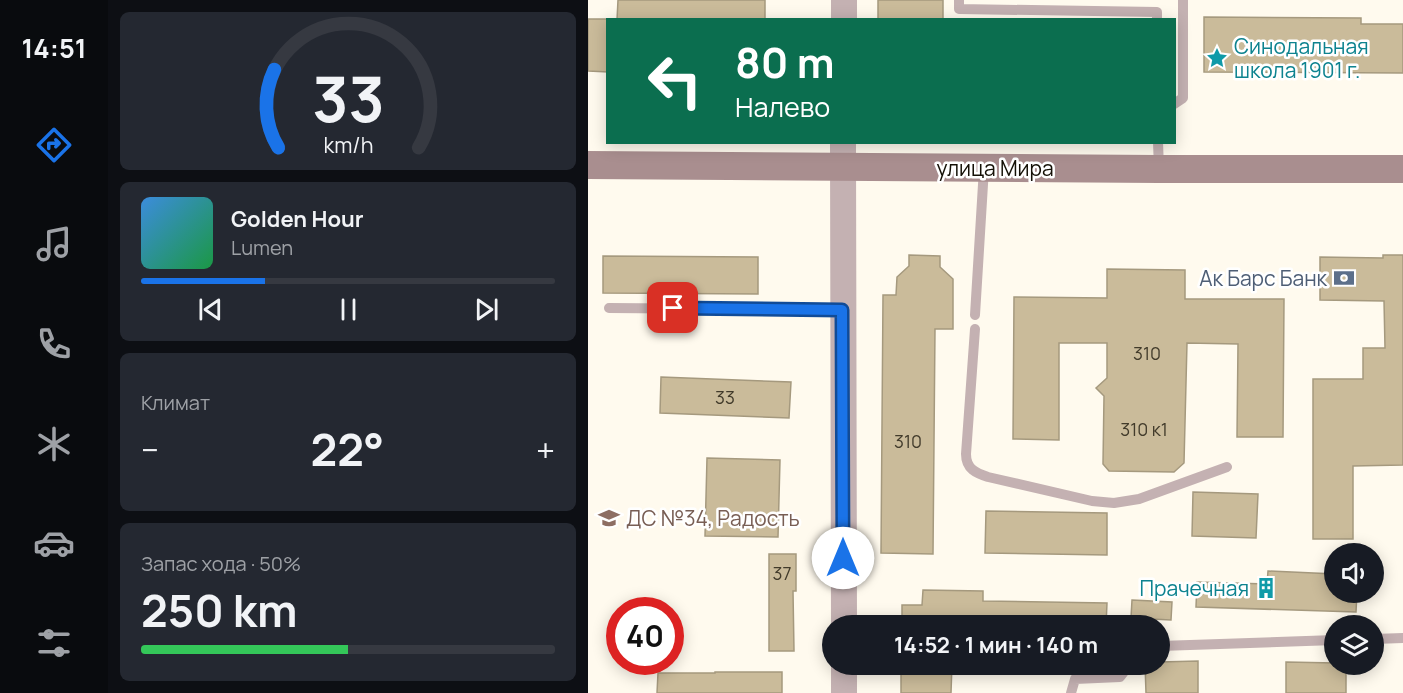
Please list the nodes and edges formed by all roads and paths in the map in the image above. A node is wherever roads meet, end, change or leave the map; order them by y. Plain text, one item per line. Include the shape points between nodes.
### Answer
1 (844, 0) edge
2 (959, 0) edge
3 (1183, 0) edge
4 (844, 18) edge
5 (1157, 18) edge
6 (1176, 103) edge
7 (843, 155) edge
8 (1158, 156) edge
9 (588, 165) edge
10 (984, 168) junction
11 (1403, 169) edge
12 (609, 308) dead end
13 (842, 310) junction
14 (975, 315) dead end
15 (975, 329) dead end
16 (1227, 466) dead end
17 (844, 615) edge
18 (1403, 638) edge
19 (1384, 639) edge
20 (1324, 640) edge
21 (1170, 646) edge
22 (844, 675) edge
23 (1122, 675) edge
24 (844, 693) edge
25 (1071, 693) edge

1 - 4 street
2 - 5 lane via 959,9 1157,12
3 - 6 lane via 1183,98
7 - 9 main road, улица Мира
7 - 10 main road, улица Мира
7 - 13 street
8 - 10 main road, улица Мира
8 - 11 main road, улица Мира
10 - 14 lane
12 - 13 lane
13 - 17 street
15 - 16 lane via 966,454 967,464 978,474 1114,503 1139,499
18 - 19 lane
20 - 21 lane
22 - 24 street
23 - 25 lane via 1075,679

